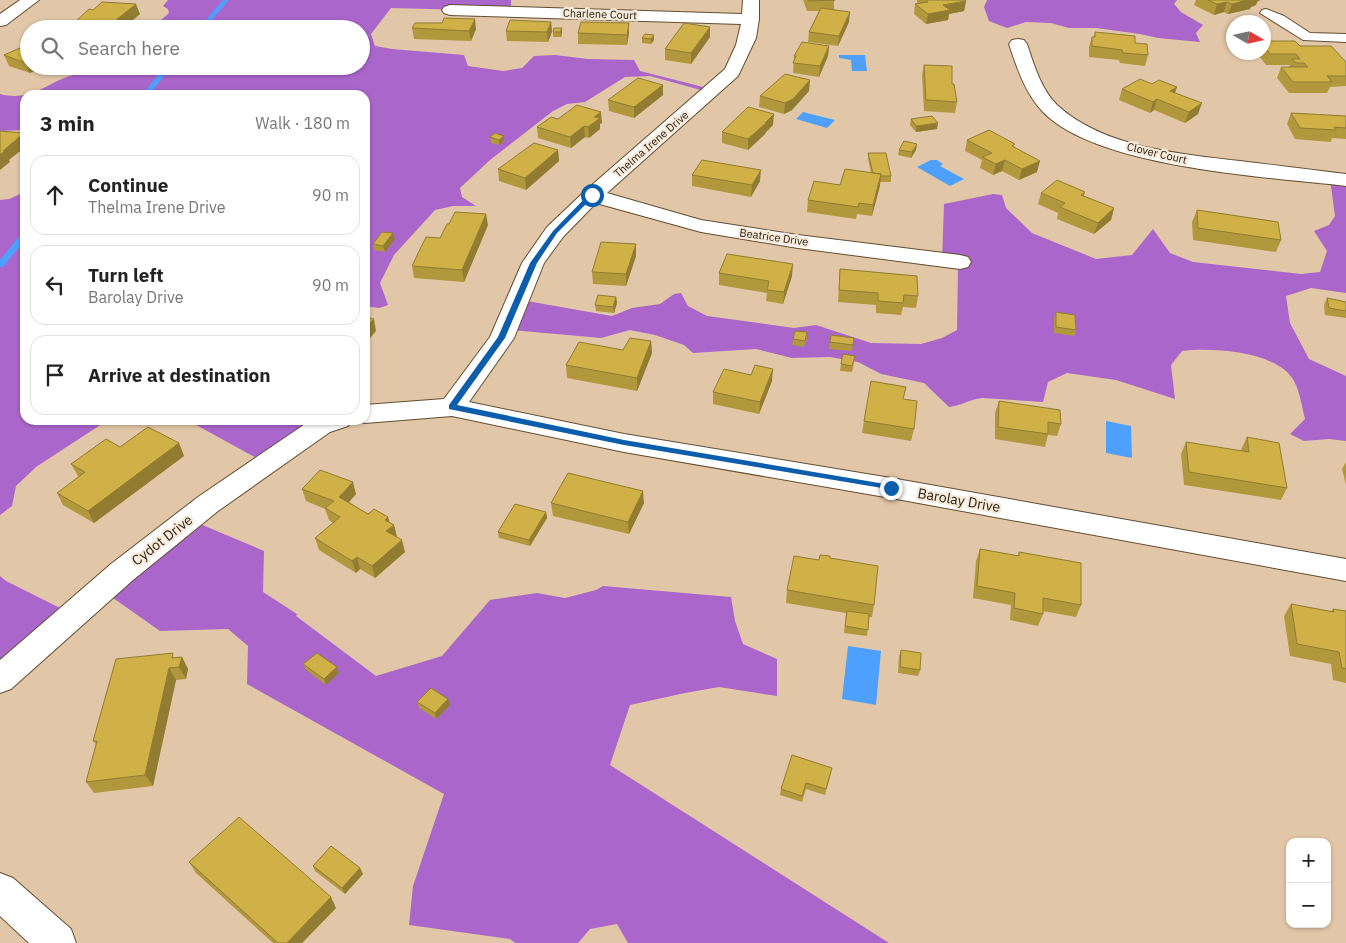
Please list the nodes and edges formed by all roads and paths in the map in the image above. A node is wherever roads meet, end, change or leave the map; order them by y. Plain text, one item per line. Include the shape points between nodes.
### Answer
1 (30, 0) edge
2 (751, 9) edge
3 (450, 10) dead end
4 (1266, 13) dead end
5 (0, 20) edge
6 (1346, 38) edge
7 (1018, 44) dead end
8 (1346, 180) edge
9 (592, 195) junction
10 (960, 262) dead end
11 (452, 407) junction
12 (370, 414) edge
13 (324, 425) edge
14 (1346, 570) edge
15 (0, 680) edge
16 (0, 891) edge
17 (57, 943) edge

1 - 5 street
2 - 3 street, Charlene Court
2 - 9 street, Thelma Irene Drive via 751,30 732,72
4 - 6 lane via 1280,18 1307,37
7 - 8 street, Clover Court via 1033,86 1051,109 1076,127 1108,141 1179,159
9 - 10 street, Beatrice Drive via 700,225
9 - 11 street, Thelma Irene Drive via 555,232 533,263 502,338
11 - 12 street, Barolay Drive
11 - 14 street, Barolay Drive via 624,443
13 - 15 street, Cydot Drive via 208,504 122,572
16 - 17 street

